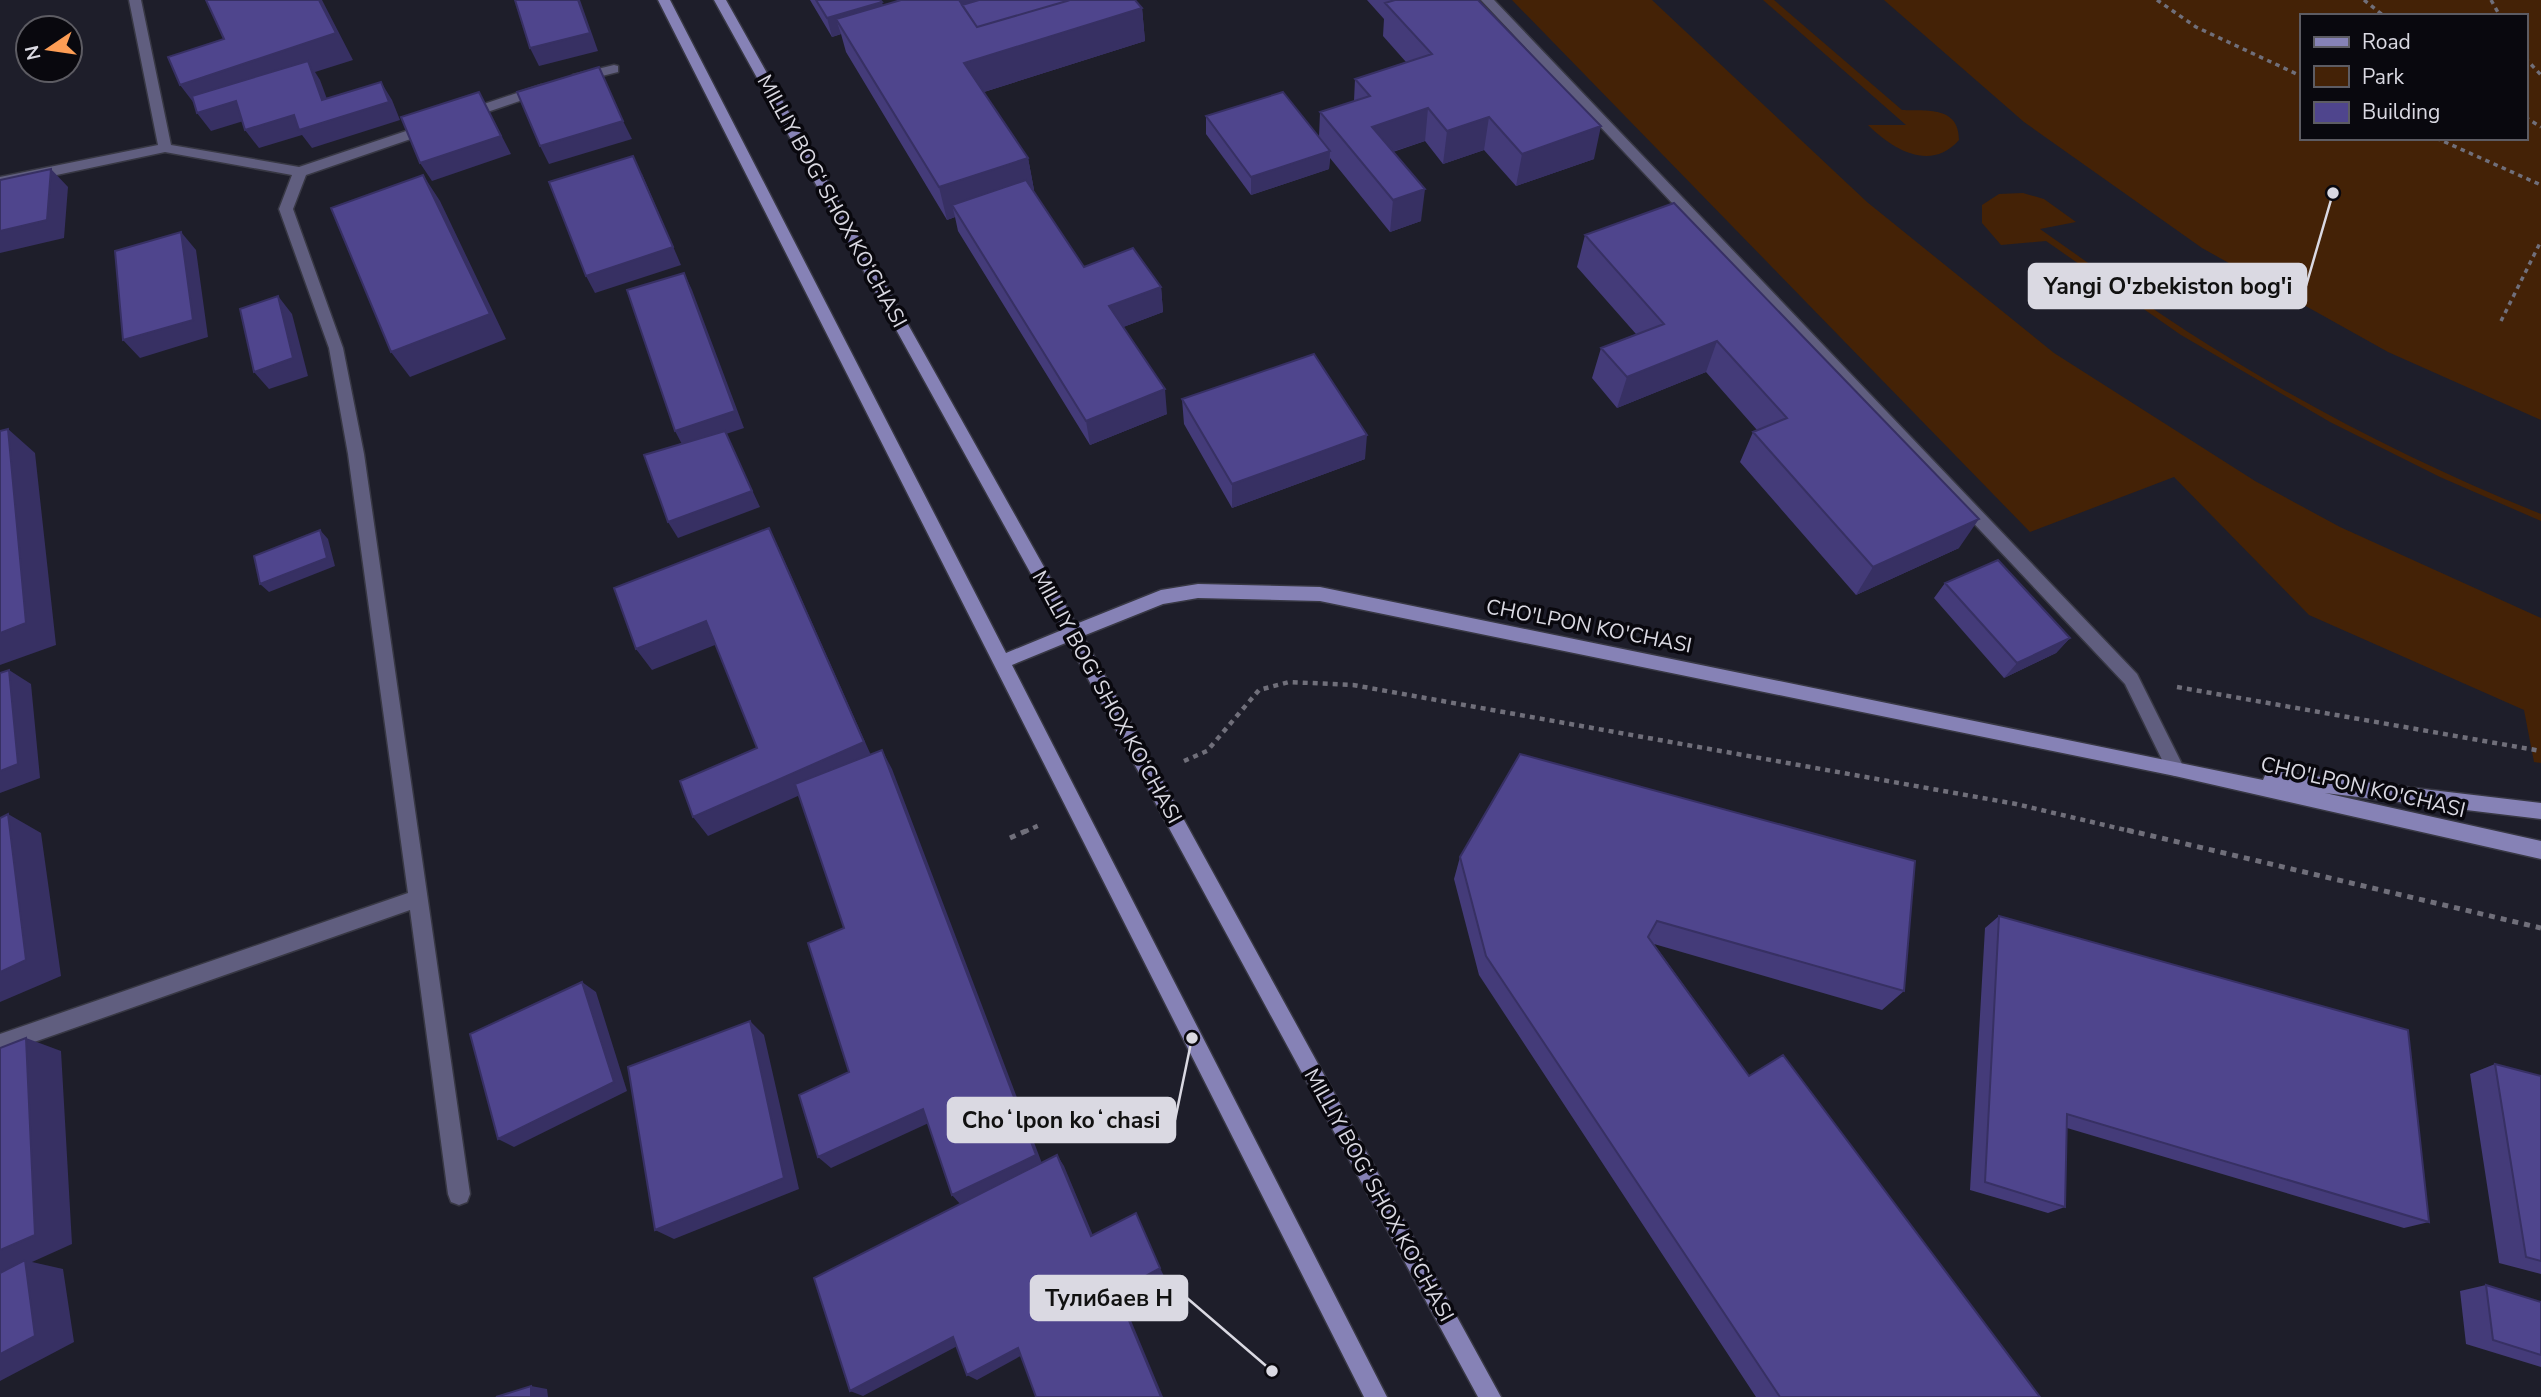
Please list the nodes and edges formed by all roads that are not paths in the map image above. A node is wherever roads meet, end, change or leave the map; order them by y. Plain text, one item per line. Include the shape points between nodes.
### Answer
1 (135, 0) edge
2 (664, 0) edge
3 (720, 0) edge
4 (1487, 0) edge
5 (614, 69) dead end
6 (165, 148) junction
7 (300, 172) junction
8 (0, 182) edge
9 (1072, 633) junction
10 (1002, 662) junction
11 (2175, 768) junction
12 (2541, 811) edge
13 (2541, 850) edge
14 (418, 898) junction
15 (0, 1044) edge
16 (459, 1195) dead end
17 (1376, 1397) edge
18 (1490, 1397) edge

1 - 6 street
2 - 10 main road
3 - 9 main road, MILLIY BOG‘ SHOX KO‘CHASI
4 - 11 street via 2131,680
5 - 7 street
6 - 7 street
6 - 8 street
7 - 14 street via 286,209 336,348 356,454
9 - 10 main road, CHO'LPON KO'CHASI
9 - 11 main road, CHO'LPON KO'CHASI via 1161,597 1198,591 1320,594
9 - 18 main road, MILLIY BOG‘ SHOX KO‘CHASI
10 - 17 main road
11 - 12 main road, CHO'LPON KO'CHASI
11 - 13 main road, CHO'LPON KO'CHASI
14 - 15 street
14 - 16 street

